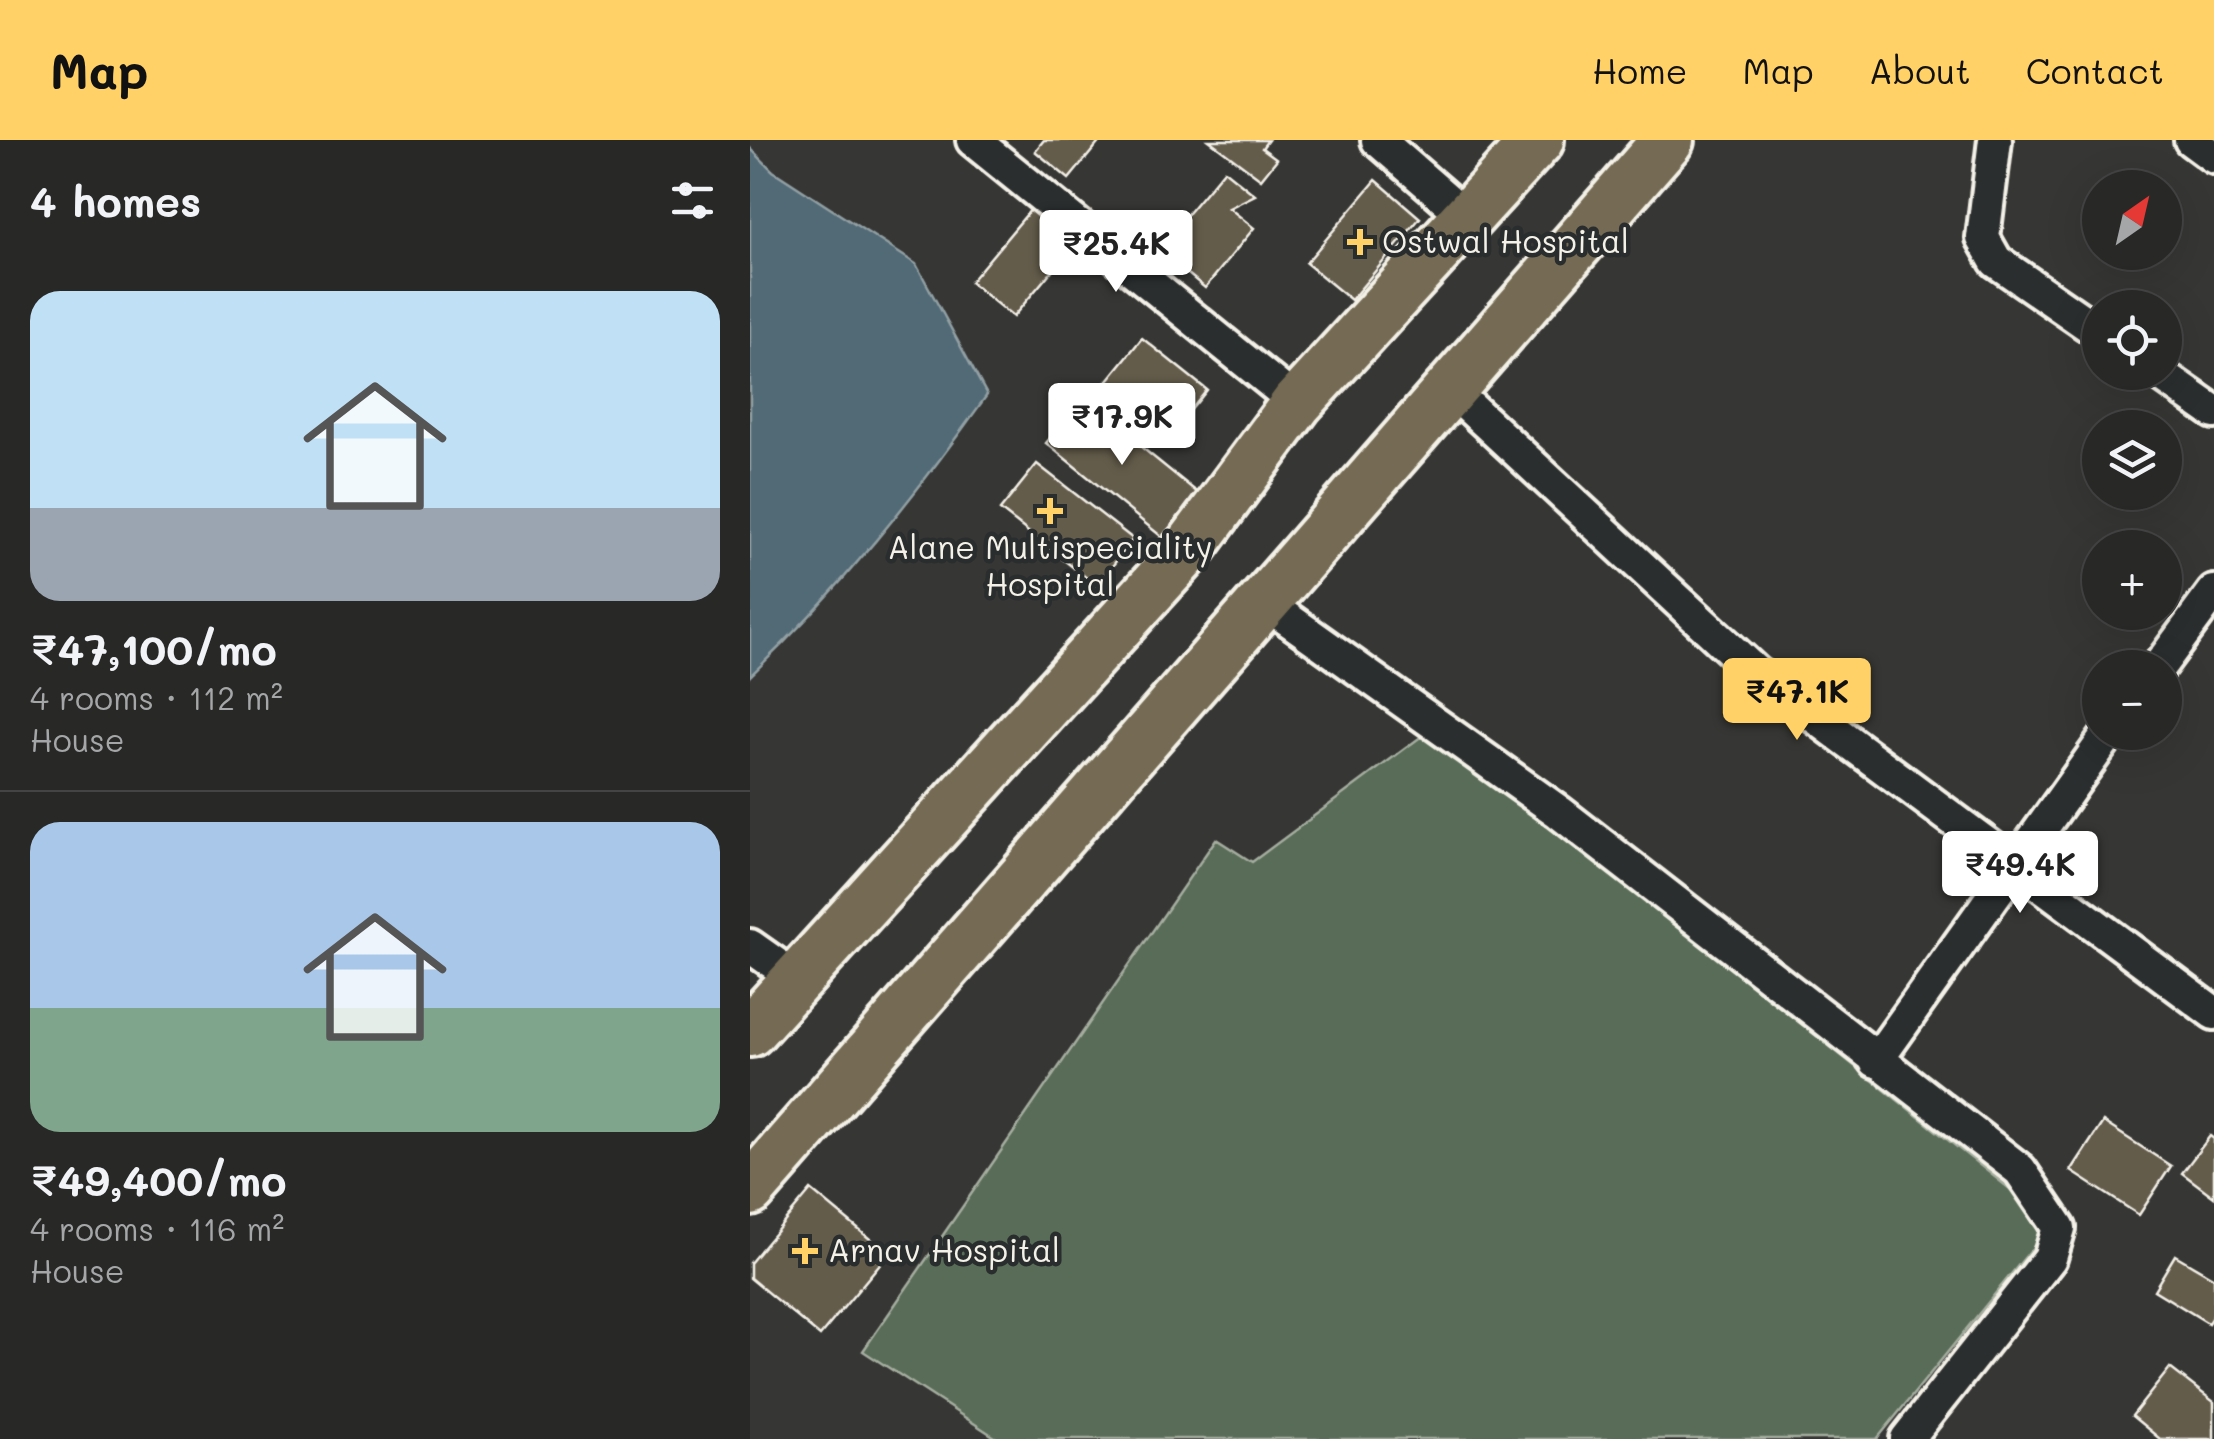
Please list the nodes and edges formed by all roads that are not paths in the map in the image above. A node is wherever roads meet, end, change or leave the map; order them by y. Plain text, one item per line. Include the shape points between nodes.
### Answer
1 (973, 140) edge
2 (1378, 140) edge
3 (1538, 140) edge
4 (1668, 140) edge
5 (1996, 140) edge
6 (2190, 140) edge
7 (2214, 157) edge
8 (1467, 217) junction
9 (2082, 321) edge
10 (1450, 388) junction
11 (2182, 390) edge
12 (1297, 403) junction
13 (2214, 412) edge
14 (2214, 592) edge
15 (1264, 602) junction
16 (2171, 650) edge
17 (2098, 750) edge
18 (2016, 868) junction
19 (750, 946) edge
20 (794, 978) junction
21 (2214, 1013) edge
22 (750, 1031) edge
23 (1876, 1061) junction
24 (750, 1190) edge
25 (1908, 1439) edge

1 - 12 street
2 - 8 street
3 - 8 main road
4 - 10 main road
5 - 9 street via 1983,238 1996,261
6 - 7 street
8 - 12 main road
10 - 15 main road
10 - 18 street via 1756,672
11 - 13 street
12 - 20 main road via 1191,546
14 - 16 street
15 - 23 street via 1559,812
15 - 24 main road
17 - 18 street
18 - 21 street
18 - 23 street
19 - 20 street
20 - 22 main road
23 - 25 street via 2020,1170 2059,1228 2050,1258

